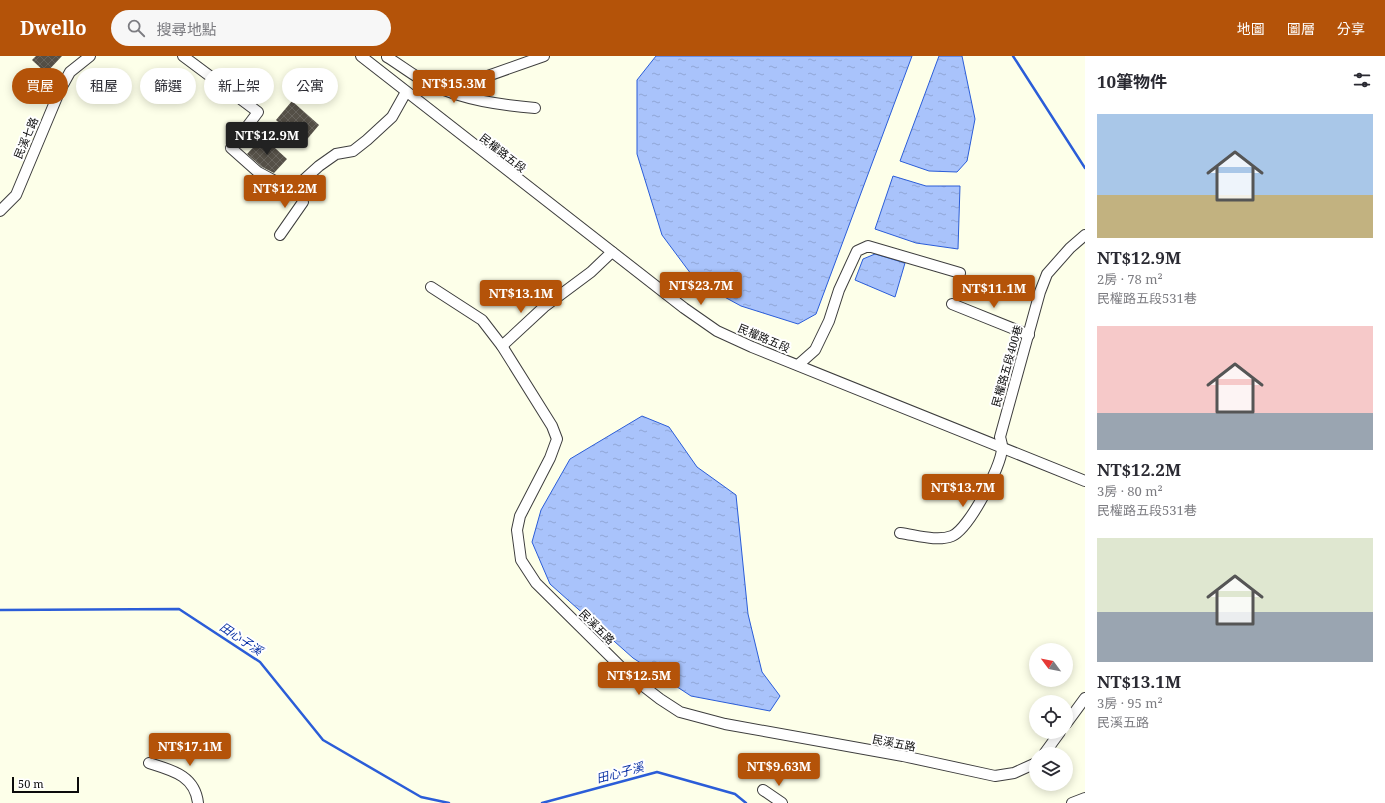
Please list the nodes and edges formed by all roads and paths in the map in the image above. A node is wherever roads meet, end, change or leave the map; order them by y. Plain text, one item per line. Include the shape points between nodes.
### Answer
1 (90, 56) edge
2 (183, 56) edge
3 (361, 56) edge
4 (544, 56) edge
5 (387, 57) edge
6 (370, 63) junction
7 (448, 90) junction
8 (406, 92) junction
9 (535, 108) dead end
10 (298, 185) junction
11 (0, 211) edge
12 (280, 234) dead end
13 (1085, 235) edge
14 (612, 252) junction
15 (960, 274) dead end
16 (431, 287) dead end
17 (952, 304) dead end
18 (1029, 335) junction
19 (502, 346) junction
20 (798, 366) junction
21 (1003, 449) junction
22 (1085, 482) edge
23 (900, 533) dead end
24 (1085, 698) edge
25 (1073, 714) edge
26 (149, 764) dead end
27 (1029, 766) edge
28 (763, 790) dead end
29 (1085, 798) edge
30 (198, 803) edge
31 (782, 803) edge
32 (1072, 803) edge

1 - 11 street, 民溪七路 via 66,78 16,195
2 - 10 street via 258,112 231,148 258,172 290,189
3 - 6 street, 民權路五段
4 - 7 street
5 - 6 street
5 - 7 street via 432,85
6 - 8 street, 民權路五段
7 - 9 street via 494,103
8 - 10 street via 392,117 368,140 353,151 336,154
8 - 14 street, 民權路五段
10 - 12 street via 303,202
13 - 18 street, 民權路五段400巷 via 1047,274
14 - 19 street via 591,272 544,306
14 - 20 street, 民權路五段 via 717,331
15 - 20 street via 868,246 857,251 815,350
16 - 19 street, 民溪五路 via 482,320
17 - 18 street
18 - 21 street, 民權路五段400巷 via 1000,437
19 - 27 street, 民溪五路 via 552,426 557,439 520,516 517,530 521,560 536,583 629,675 680,712 725,724 903,756 995,776 1014,773
20 - 21 street, 民權路五段
21 - 22 street, 民權路五段
21 - 23 street via 977,510 954,536 938,538
24 - 25 street
26 - 30 street via 183,775
28 - 31 street
29 - 32 street

